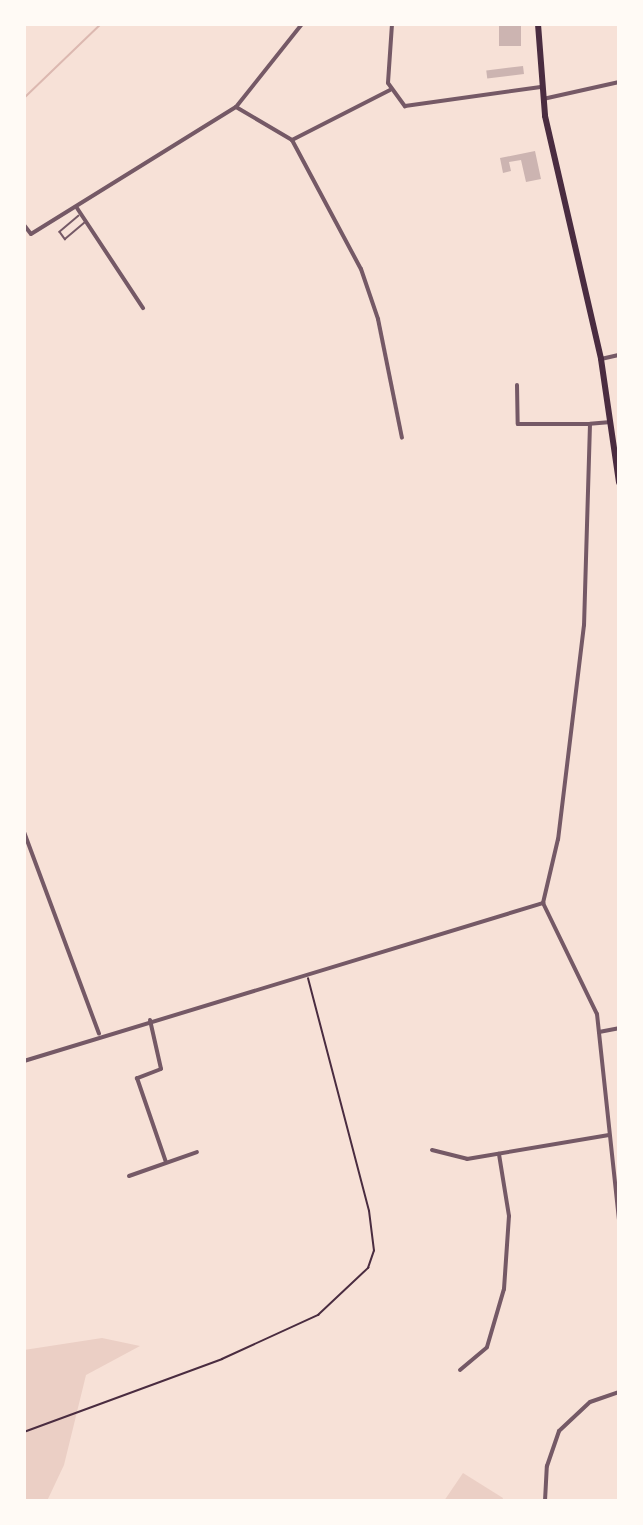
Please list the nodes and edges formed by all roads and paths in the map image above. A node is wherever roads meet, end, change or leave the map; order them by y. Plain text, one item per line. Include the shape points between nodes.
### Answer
1 (302, 24) edge
2 (392, 24) edge
3 (538, 24) edge
4 (619, 82) edge
5 (541, 87) junction
6 (390, 90) junction
7 (542, 99) junction
8 (236, 107) junction
9 (292, 140) junction
10 (77, 208) junction
11 (82, 213) junction
12 (87, 220) junction
13 (24, 225) edge
14 (143, 309) dead end
15 (619, 355) edge
16 (601, 360) junction
17 (517, 385) dead end
18 (610, 422) junction
19 (590, 424) junction
20 (402, 438) dead end
21 (617, 450) edge
22 (619, 483) edge
23 (24, 832) edge
24 (543, 903) junction
25 (306, 972) junction
26 (150, 1020) junction
27 (619, 1028) edge
28 (599, 1032) junction
29 (99, 1034) junction
30 (24, 1061) edge
31 (609, 1135) junction
32 (432, 1150) dead end
33 (197, 1152) dead end
34 (499, 1154) junction
35 (166, 1162) junction
36 (129, 1176) dead end
37 (619, 1220) edge
38 (460, 1370) dead end
39 (619, 1392) edge
40 (24, 1432) edge
41 (545, 1501) edge

1 - 8 street
2 - 6 street
3 - 5 highway
4 - 7 street
5 - 6 street via 414,107
5 - 7 highway
6 - 9 street
7 - 16 highway
8 - 9 street
8 - 10 street
9 - 20 street via 361,269 378,319
10 - 11 street
10 - 13 street via 31,234
11 - 12 street
11 - 12 lane via 60,232 65,238
12 - 14 street
15 - 16 street
16 - 18 highway
17 - 19 street via 518,424
18 - 19 street
18 - 21 highway
19 - 24 street via 584,624 558,839
21 - 22 highway
23 - 29 street
24 - 25 street
24 - 28 street via 593,1001
25 - 26 street
25 - 40 path via 328,1069 358,1158 374,1251 368,1268 318,1315 222,1359
26 - 29 street
26 - 35 street via 161,1069 137,1078
27 - 28 street
28 - 31 street
29 - 30 street
31 - 34 street
31 - 37 street
32 - 34 street via 456,1158
33 - 35 street
34 - 38 street via 509,1216 504,1289 487,1347
35 - 36 street
39 - 41 street via 590,1402 559,1431 548,1466

